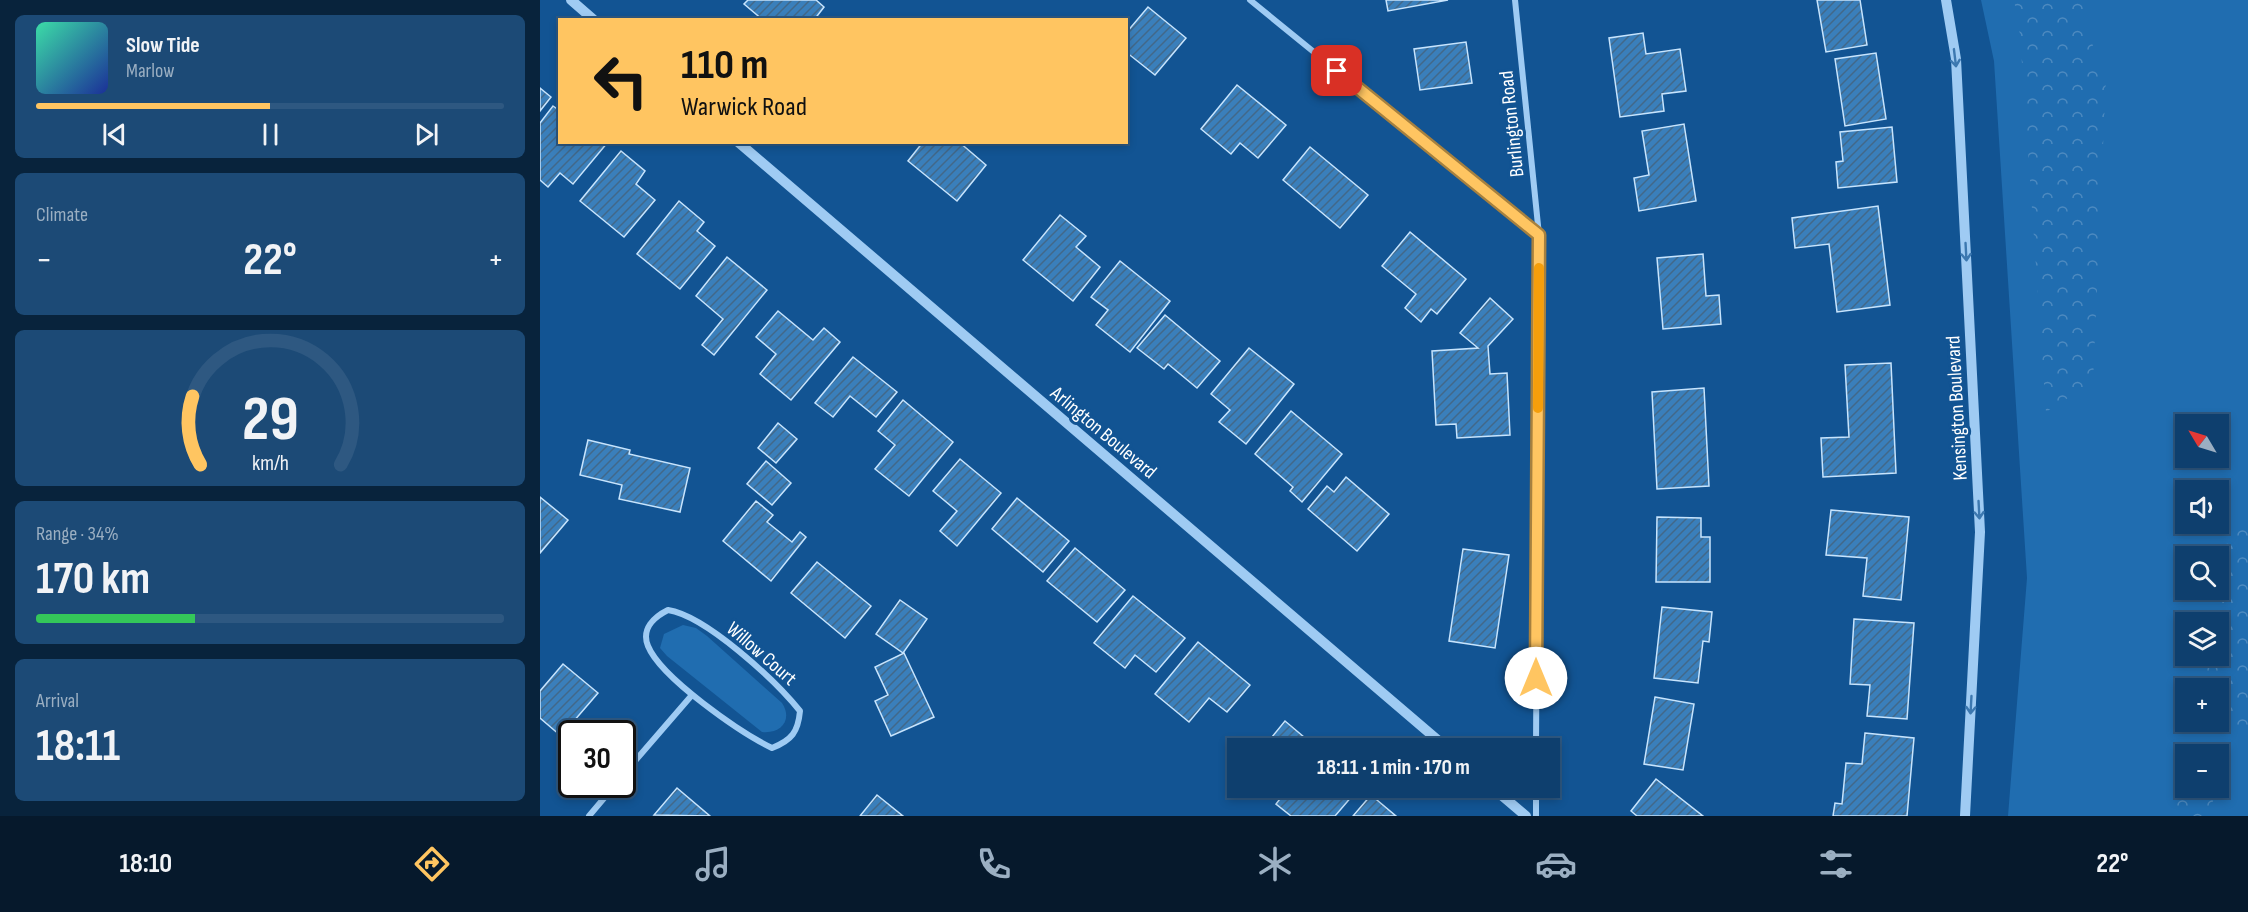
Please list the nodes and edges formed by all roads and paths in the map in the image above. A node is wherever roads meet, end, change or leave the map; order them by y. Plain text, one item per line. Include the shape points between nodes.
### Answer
1 (571, 0) edge
2 (1250, 0) edge
3 (1515, 0) edge
4 (1946, 0) edge
5 (592, 18) edge
6 (740, 144) edge
7 (1539, 235) junction
8 (692, 695) junction
9 (1435, 738) edge
10 (1536, 738) edge
11 (636, 760) edge
12 (604, 798) edge
13 (1505, 798) edge
14 (1536, 798) edge
15 (589, 816) edge
16 (1526, 816) edge
17 (1536, 816) edge
18 (1965, 816) edge

1 - 5 street
2 - 7 street
3 - 7 street, Burlington Road
4 -> 18 street, Kensington Boulevard via 1956,59 1980,532
6 - 9 street, Arlington Boulevard
7 - 10 street, Burlington Road
8 - 8 street, Willow Court via 772,748 789,741 798,727 800,711 783,690 692,617 668,610 654,617 647,630 647,645
8 - 11 street
12 - 15 street
13 - 16 street
14 - 17 street

